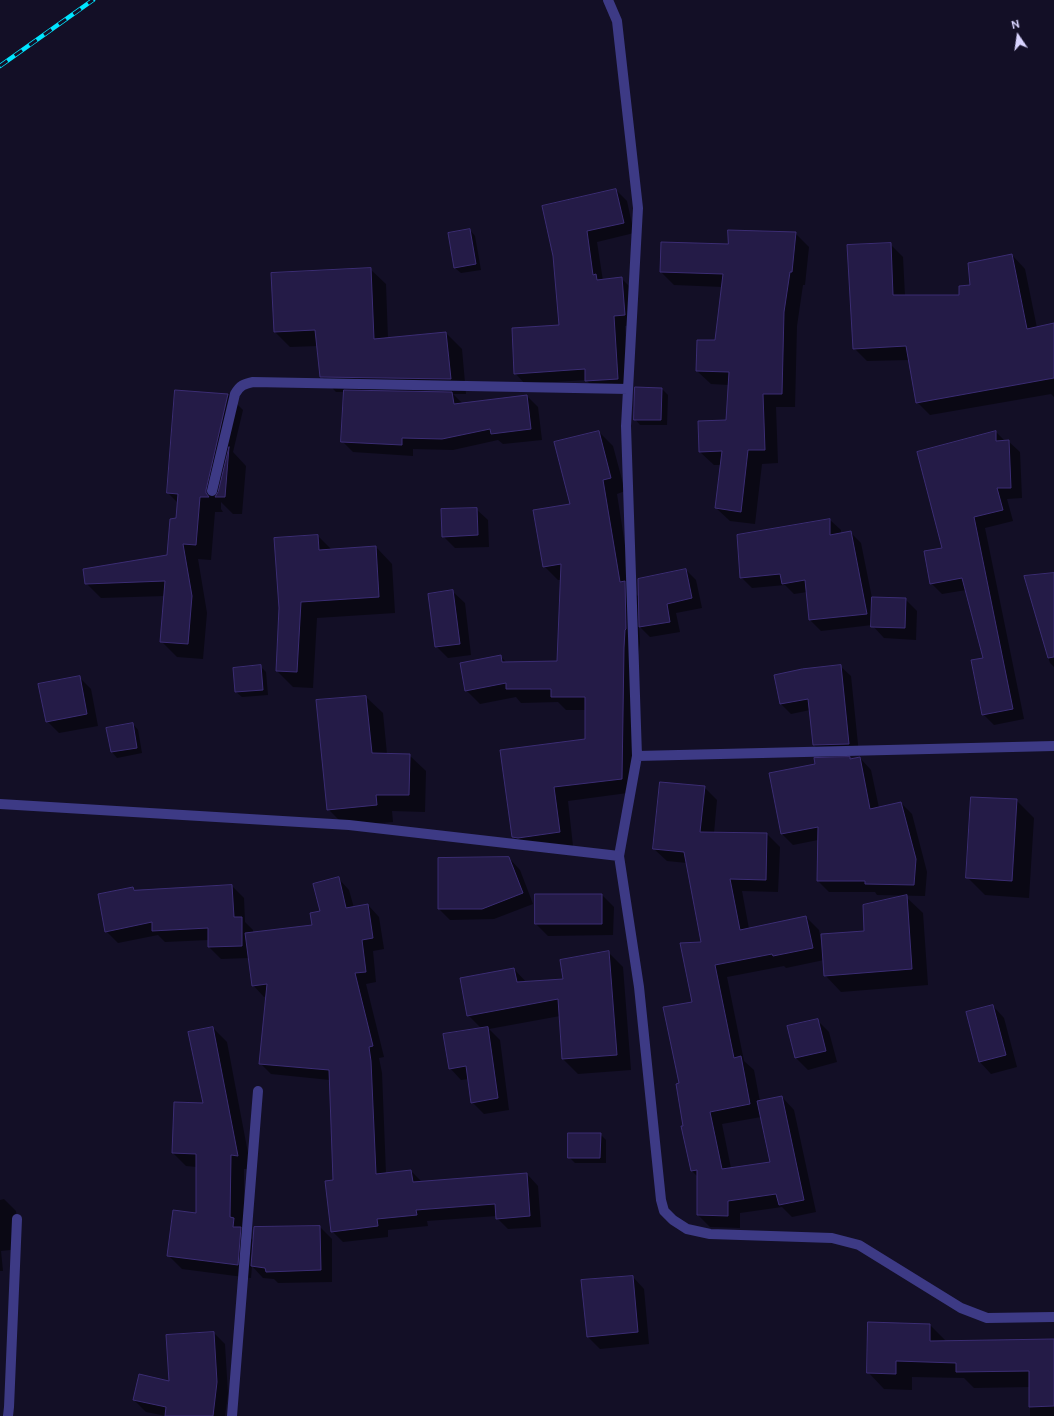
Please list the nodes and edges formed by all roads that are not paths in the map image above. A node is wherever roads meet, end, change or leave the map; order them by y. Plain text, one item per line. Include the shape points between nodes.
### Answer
1 (608, 0) edge
2 (628, 389) junction
3 (212, 491) dead end
4 (1054, 746) edge
5 (637, 756) junction
6 (0, 804) edge
7 (620, 856) junction
8 (258, 1091) dead end
9 (17, 1219) dead end
10 (1054, 1317) edge
11 (8, 1416) edge
12 (232, 1416) edge

1 - 2 street via 617,21 638,208
2 - 3 street via 261,382 243,384 235,394
2 - 5 street via 626,426
4 - 5 street
5 - 7 street
6 - 7 street via 349,825
7 - 10 street via 639,987 664,1211 687,1229 710,1234 832,1238 859,1245 961,1308 987,1318
8 - 12 street
9 - 11 street

